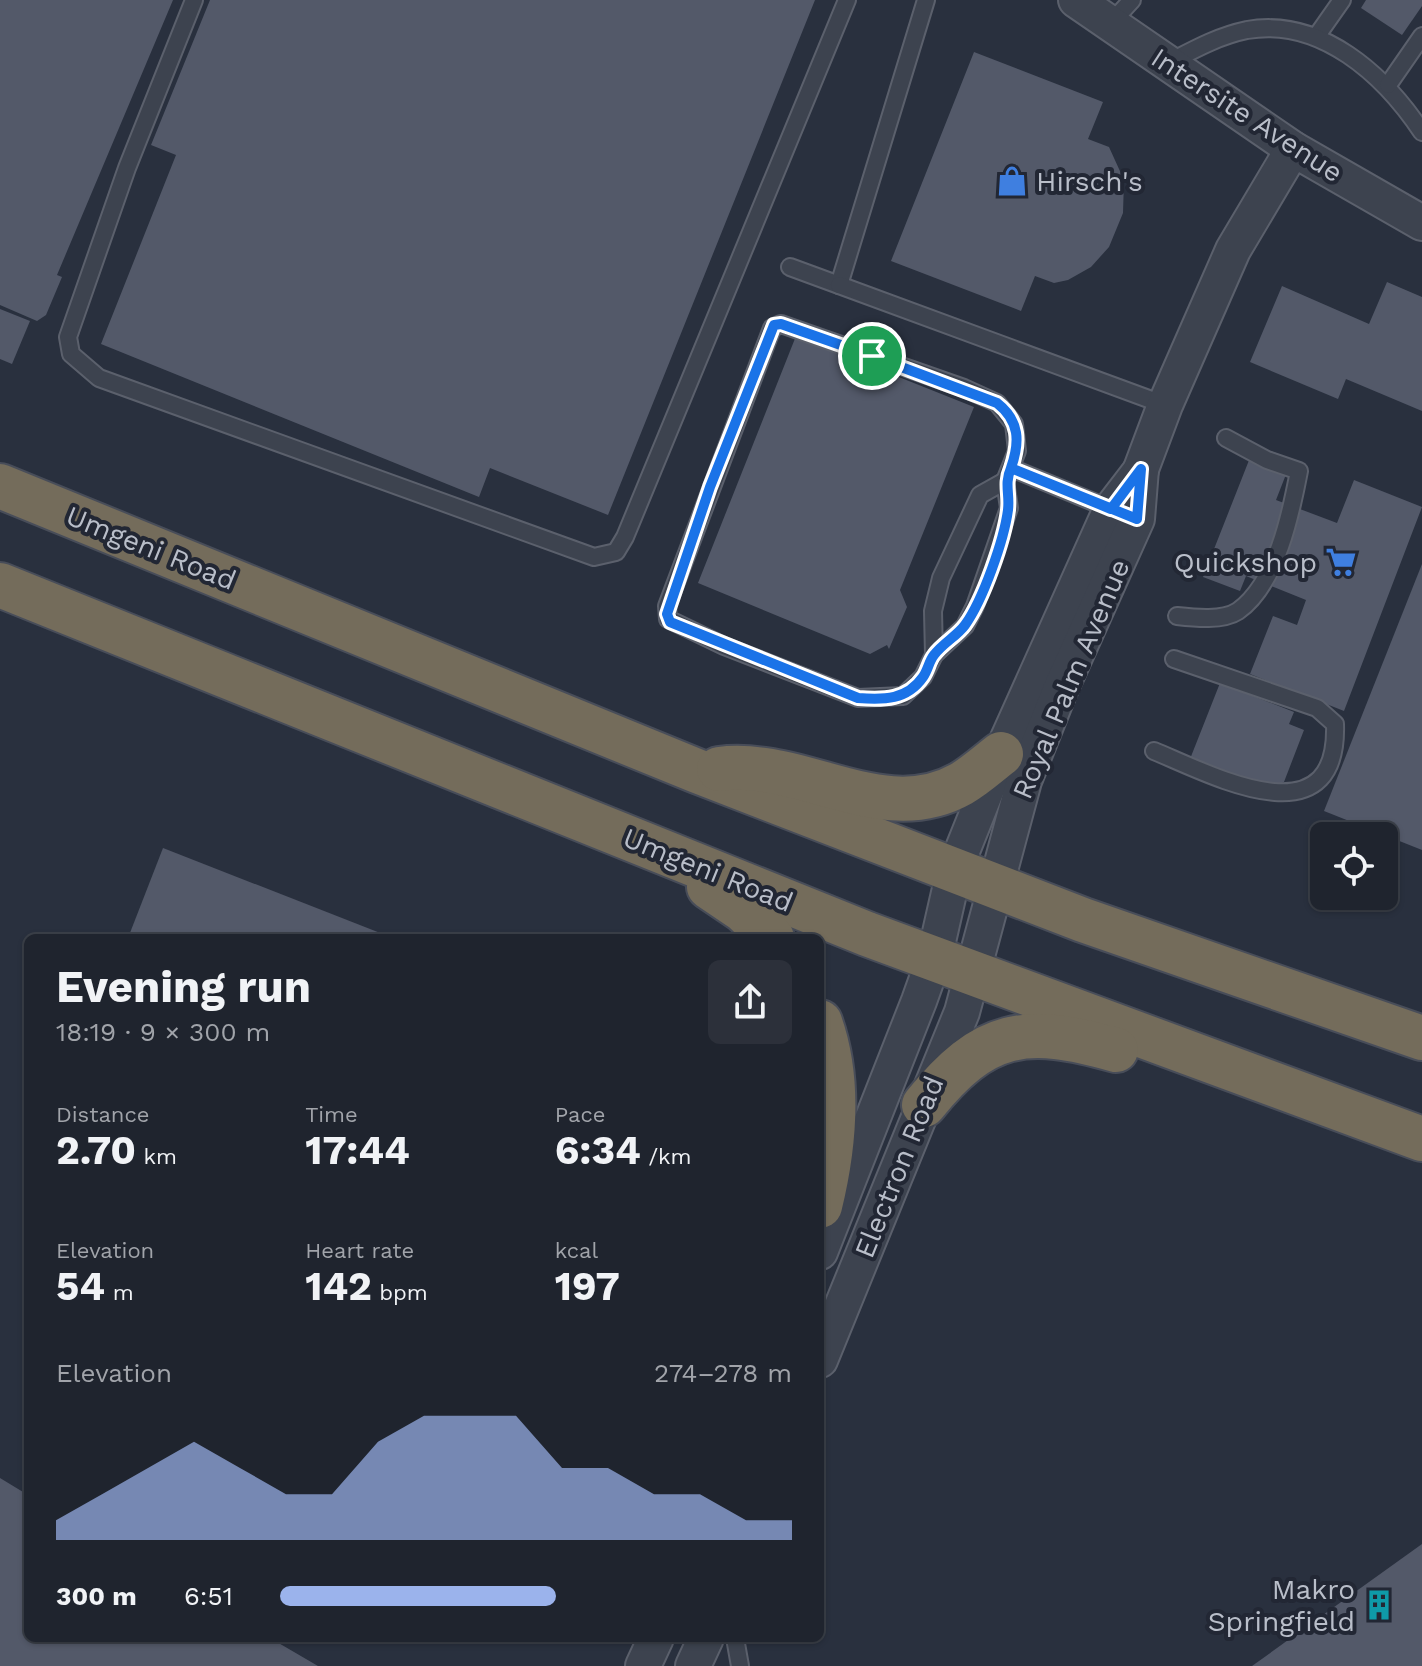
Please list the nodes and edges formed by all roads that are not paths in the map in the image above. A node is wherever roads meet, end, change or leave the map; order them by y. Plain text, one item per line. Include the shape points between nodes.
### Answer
1 (194, 0) edge
2 (847, 0) edge
3 (926, 0) edge
4 (1076, 0) edge
5 (1342, 0) edge
6 (1121, 12) edge
7 (1422, 36) edge
8 (1316, 37) junction
9 (1168, 63) junction
10 (1388, 85) junction
11 (1422, 132) edge
12 (1293, 149) junction
13 (1422, 223) edge
14 (790, 267) dead end
15 (839, 285) junction
16 (1165, 405) junction
17 (1226, 438) dead end
18 (1008, 475) junction
19 (0, 486) edge
20 (1124, 514) junction
21 (0, 585) edge
22 (1177, 616) dead end
23 (934, 655) junction
24 (1174, 659) dead end
25 (1154, 751) dead end
26 (1001, 754) junction
27 (697, 771) junction
28 (652, 848) junction
29 (974, 878) junction
30 (768, 934) edge
31 (953, 966) junction
32 (824, 1038) edge
33 (1422, 1038) edge
34 (1181, 1050) junction
35 (924, 1105) junction
36 (1422, 1139) edge
37 (824, 1183) edge
38 (824, 1242) edge
39 (824, 1350) edge
40 (654, 1642) edge
41 (704, 1642) edge
42 (736, 1642) edge
43 (643, 1666) edge
44 (693, 1666) edge
45 (740, 1666) edge

1 - 2 lane via 68,337 71,354 99,378 594,557 616,552 625,537
3 - 15 lane
4 - 6 street, Intersite Avenue
5 - 8 lane
6 - 9 street, Intersite Avenue
7 - 10 lane
8 - 9 lane via 1250,30
8 - 10 lane
9 - 12 street, Intersite Avenue
10 - 11 lane
12 - 13 street, Intersite Avenue
12 - 16 street, Royal Palm Avenue via 1233,250
14 - 15 lane
15 - 16 lane
16 - 20 street, Royal Palm Avenue
17 - 22 lane via 1299,471 1296,500 1262,586 1237,612
18 - 20 lane
18 - 23 lane via 1009,508 975,606 965,626
18 - 23 lane via 980,495 941,578 933,611
18 - 23 lane via 1018,436 1007,411 997,403 781,324 772,328 667,606 668,619 858,698 903,696 923,677
19 - 27 highway, Umgeni Road
20 - 26 street, Royal Palm Avenue
20 - 29 street, Royal Palm Avenue via 1030,768
21 - 28 highway, Umgeni Road
24 - 25 lane via 1317,708 1335,724 1333,751 1311,784 1280,794 1238,786
26 - 27 highway via 962,784 905,799 869,797 773,768
26 - 29 street, Royal Palm Avenue
27 - 29 highway, Umgeni Road
28 - 30 highway via 743,910
28 - 31 highway, Umgeni Road
29 - 31 street
29 - 33 highway, Umgeni Road
31 - 34 highway, Umgeni Road
31 - 35 street, Electron Road via 962,1012
31 - 38 street, Electron Road
32 - 37 highway via 833,1073 833,1130
34 - 35 highway via 1136,1054 1036,1035 997,1041 970,1055
34 - 36 highway, Umgeni Road
35 - 39 street, Electron Road
40 - 43 street
41 - 44 street
42 - 45 lane

